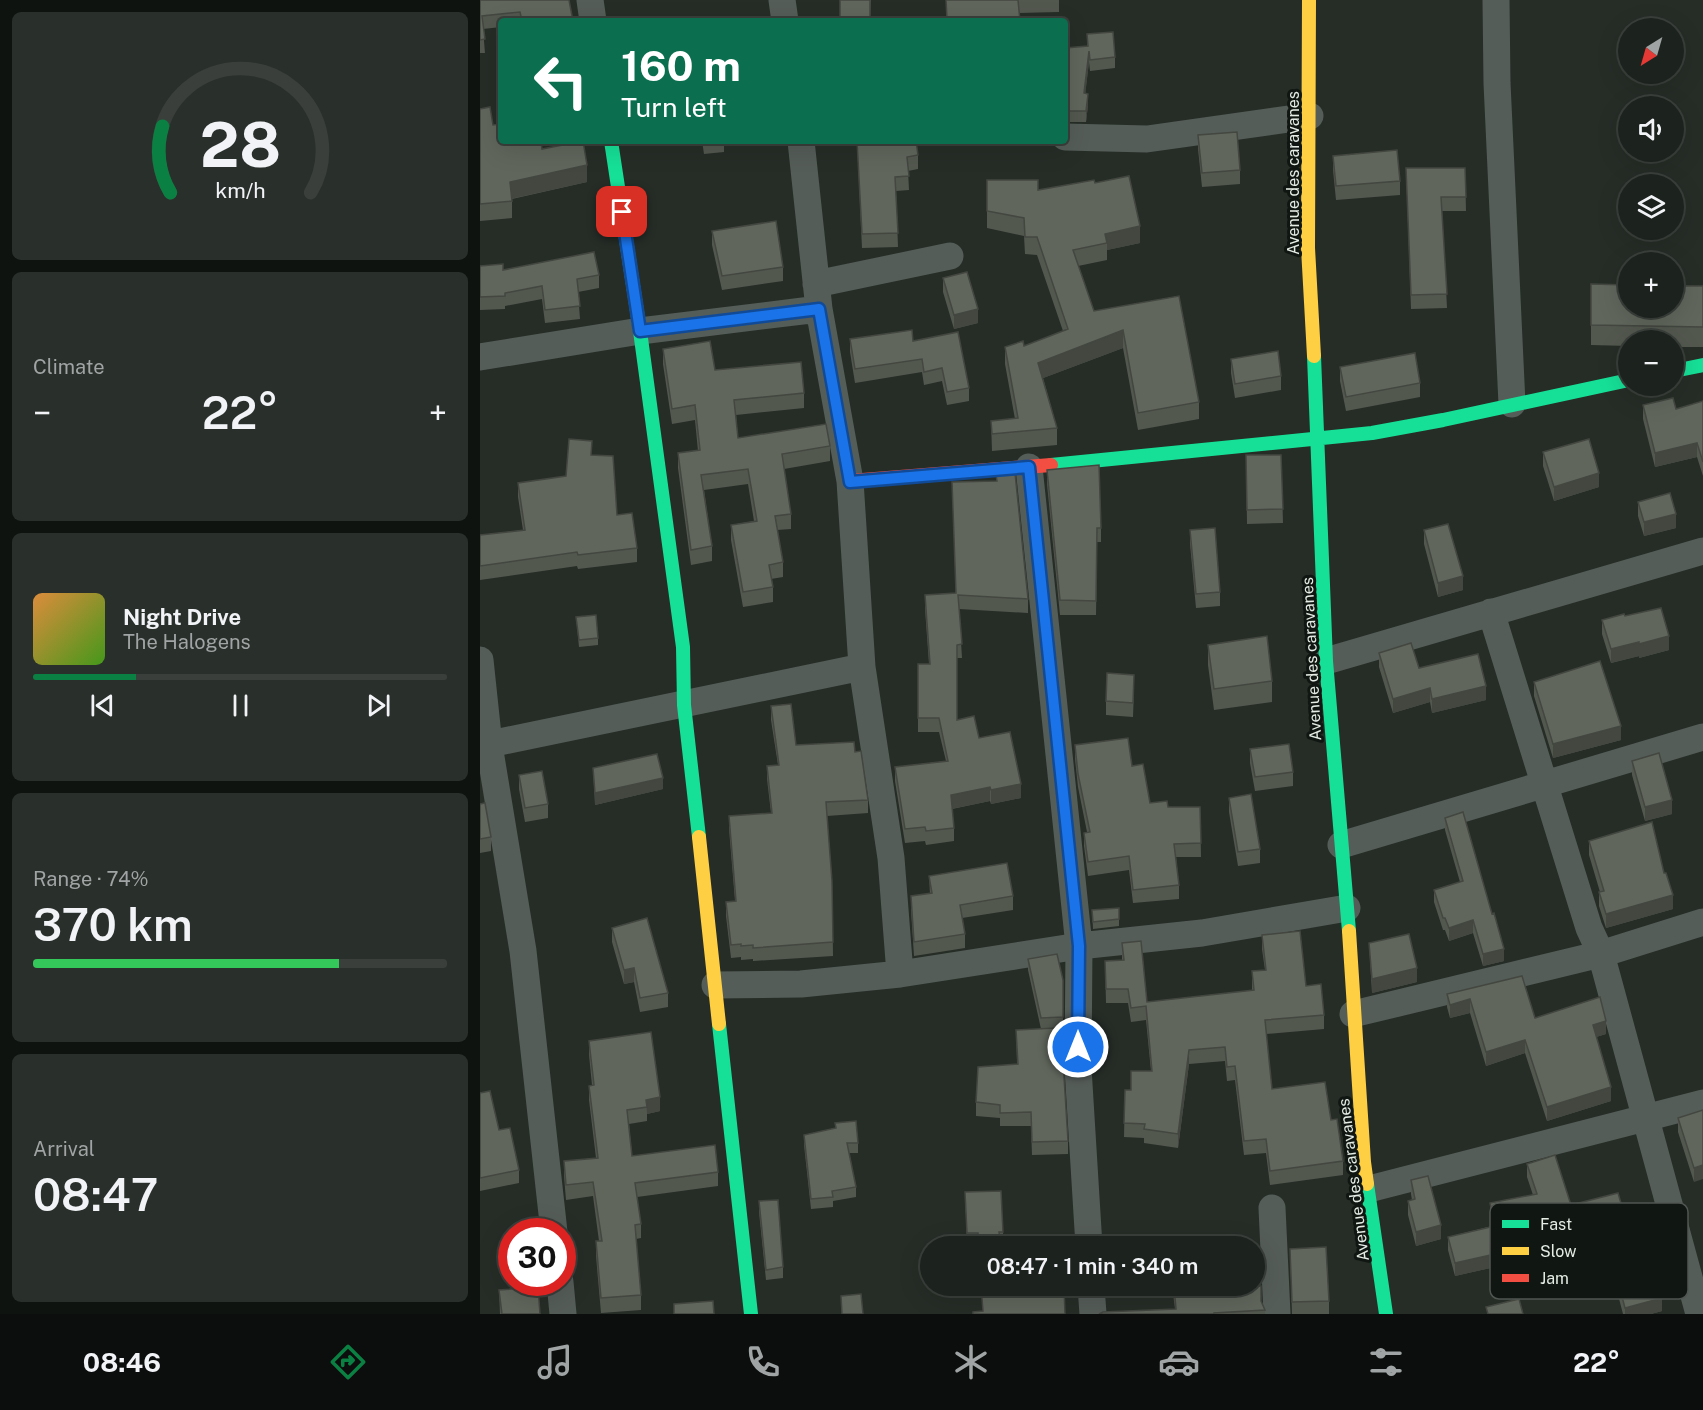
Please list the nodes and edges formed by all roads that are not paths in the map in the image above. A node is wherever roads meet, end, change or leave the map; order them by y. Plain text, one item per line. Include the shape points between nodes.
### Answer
1 (590, 0) edge
2 (782, 0) edge
3 (1309, 0) edge
4 (1496, 0) edge
5 (593, 18) edge
6 (785, 18) edge
7 (1310, 116) junction
8 (1068, 137) edge
9 (611, 144) edge
10 (801, 144) edge
11 (950, 256) dead end
12 (817, 296) junction
13 (640, 331) junction
14 (480, 357) edge
15 (1703, 365) edge
16 (1684, 369) edge
17 (1618, 382) edge
18 (1512, 404) junction
19 (1318, 438) junction
20 (1029, 467) junction
21 (850, 482) junction
22 (1703, 551) edge
23 (1491, 612) junction
24 (480, 660) edge
25 (1326, 661) junction
26 (862, 667) junction
27 (684, 705) junction
28 (1703, 737) edge
29 (484, 746) edge
30 (1545, 784) junction
31 (1341, 845) junction
32 (1347, 908) junction
33 (1703, 922) edge
34 (1079, 946) junction
35 (1601, 954) junction
36 (900, 974) junction
37 (715, 985) junction
38 (1353, 1014) junction
39 (1703, 1103) edge
40 (1645, 1117) junction
41 (1369, 1189) junction
42 (1669, 1203) edge
43 (1272, 1208) dead end
44 (552, 1218) edge
45 (1088, 1236) edge
46 (1688, 1274) edge
47 (562, 1296) edge
48 (1092, 1296) edge
49 (564, 1314) edge
50 (750, 1314) edge
51 (1093, 1314) edge
52 (1277, 1314) edge
53 (1386, 1314) edge
54 (1699, 1314) edge

1 - 5 street
2 - 6 street
3 - 7 street, Avenue des caravanes
4 - 18 street
7 - 8 street via 1147,139
7 - 19 street, Avenue des caravanes via 1308,248
9 - 13 street
10 - 12 street
11 - 12 street
12 - 13 street
12 - 21 street
13 - 14 street
13 - 27 street via 683,647
15 - 16 street
17 - 18 street
18 - 19 street via 1372,433
19 - 20 street
19 - 25 street, Avenue des caravanes
20 - 21 street
20 - 34 street
21 - 26 street
22 - 23 street
23 - 25 street
23 - 30 street
24 - 29 street
25 - 31 street, Avenue des caravanes
26 - 27 street
26 - 36 street via 891,858
27 - 29 street
27 - 37 street
28 - 30 street
29 - 44 street via 523,951
30 - 31 street
30 - 35 street via 1589,928
31 - 32 street, Avenue des caravanes
32 - 34 street via 1202,933
32 - 38 street, Avenue des caravanes
33 - 35 street
34 - 36 street
34 - 45 street via 1078,1068
35 - 38 street
35 - 40 street
36 - 37 street via 801,984
37 - 50 street
38 - 41 street, Avenue des caravanes
39 - 40 street
40 - 41 street
40 - 42 street
41 - 53 street, Avenue des caravanes
43 - 52 street
46 - 54 street
47 - 49 street
48 - 51 street

